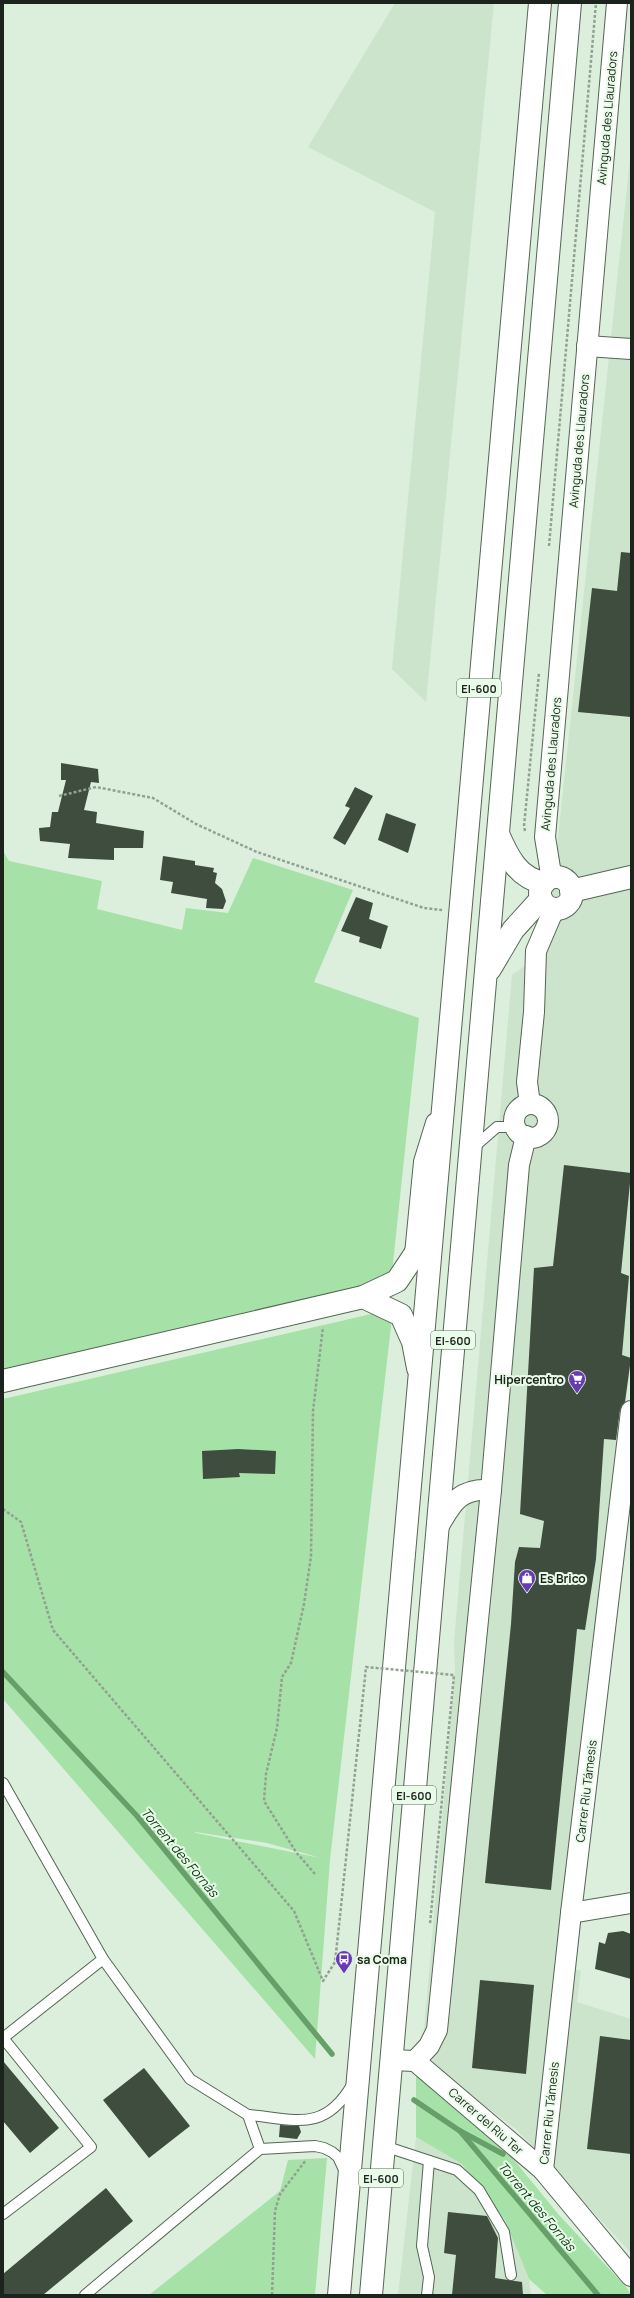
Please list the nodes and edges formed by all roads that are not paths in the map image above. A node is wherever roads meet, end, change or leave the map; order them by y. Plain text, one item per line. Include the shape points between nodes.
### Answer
1 (540, 3) edge
2 (570, 3) edge
3 (617, 3) edge
4 (587, 346) junction
5 (631, 349) edge
6 (498, 834) junction
7 (631, 877) edge
8 (553, 892) junction
9 (485, 977) junction
10 (443, 1102) junction
11 (530, 1104) junction
12 (520, 1132) junction
13 (470, 1151) junction
14 (415, 1254) joint
15 (364, 1297) junction
16 (419, 1374) junction
17 (3, 1381) edge
18 (631, 1411) edge
19 (491, 1490) junction
20 (437, 1529) junction
21 (623, 1551) edge
22 (3, 1783) edge
23 (631, 1903) edge
24 (570, 1913) junction
25 (103, 1959) junction
26 (3, 2038) edge
27 (392, 2060) junction
28 (415, 2061) junction
29 (358, 2074) junction
30 (248, 2114) junction
31 (384, 2146) junction
32 (260, 2149) junction
33 (429, 2161) junction
34 (543, 2170) junction
35 (349, 2180) junction
36 (3, 2214) edge
37 (511, 2276) dead end
38 (631, 2276) edge
39 (85, 2295) edge
40 (339, 2295) edge
41 (370, 2295) edge
42 (427, 2295) edge

1 - 10 main road, EI-600
2 - 6 main road, EI-600
3 - 4 street, Avinguda des Llauradors
4 - 5 street
4 - 8 street, Avinguda des Llauradors via 545,837
6 - 8 main road via 506,852 522,874
6 - 9 main road, EI-600
7 - 8 main road
8 - 9 main road via 513,930
8 - 11 street via 536,951 534,1012 527,1082
9 - 13 main road, EI-600
10 - 14 street via 424,1162
10 - 16 main road, EI-600
11 - 12 street via 518,1110 514,1121
11 - 12 street via 543,1108 548,1124 537,1136
12 - 13 lane via 498,1127
12 - 19 street
13 - 20 main road, EI-600
14 - 15 main road via 397,1281
15 - 16 main road via 401,1316 413,1342
15 - 17 main road
16 - 29 main road, EI-600
18 - 21 street, Carrer Riu Támesis
19 - 20 street via 476,1489 465,1492 456,1499
19 - 28 street via 437,2030 429,2046
20 - 27 main road, EI-600
21 - 24 street, Carrer Riu Támesis
22 - 25 lane
23 - 24 street
24 - 34 street, Carrer Riu Támesis
25 - 26 lane
25 - 30 lane via 190,2078
26 - 36 lane via 91,2147
27 - 28 street
27 - 31 main road, EI-600
28 - 34 street, Carrer del Riu Ter
29 - 30 lane via 342,2101 330,2113 319,2118 308,2121
29 - 35 main road, EI-600
30 - 32 lane
31 - 33 lane
31 - 41 main road, EI-600
32 - 35 lane via 315,2146 338,2157
32 - 39 lane
33 - 37 lane via 457,2170 479,2190 504,2232
33 - 42 lane via 422,2246 429,2278
34 - 38 street, Carrer del Riu Ter
35 - 40 main road, EI-600

